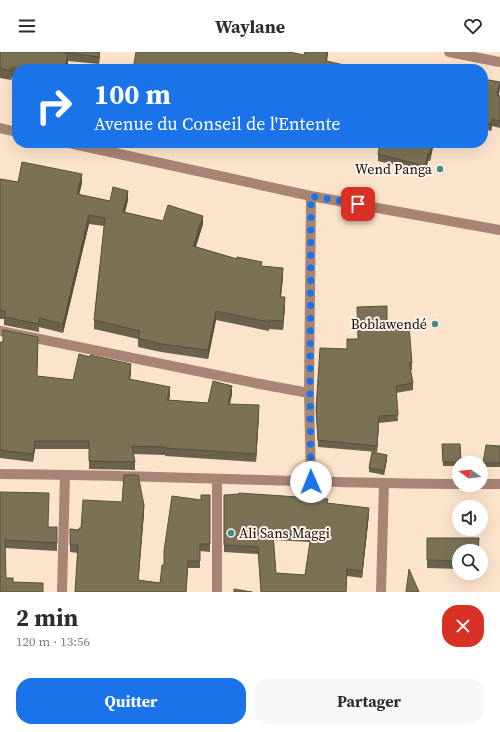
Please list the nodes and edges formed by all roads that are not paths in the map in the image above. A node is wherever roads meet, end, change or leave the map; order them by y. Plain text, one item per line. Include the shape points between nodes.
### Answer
1 (450, 52) edge
2 (500, 62) edge
3 (0, 128) edge
4 (12, 131) edge
5 (91, 148) edge
6 (311, 196) junction
7 (500, 230) edge
8 (0, 331) edge
9 (310, 393) junction
10 (0, 474) edge
11 (65, 475) junction
12 (217, 479) junction
13 (311, 482) junction
14 (384, 483) junction
15 (452, 484) edge
16 (488, 484) edge
17 (500, 484) edge
18 (62, 592) edge
19 (217, 592) edge
20 (381, 592) edge

1 - 2 street
3 - 4 street
5 - 6 street
6 - 7 street
6 - 9 street
8 - 9 street
9 - 13 street
10 - 11 street
11 - 12 street
11 - 18 street
12 - 13 street
12 - 19 street
13 - 14 street
14 - 15 street
14 - 20 street
16 - 17 street

